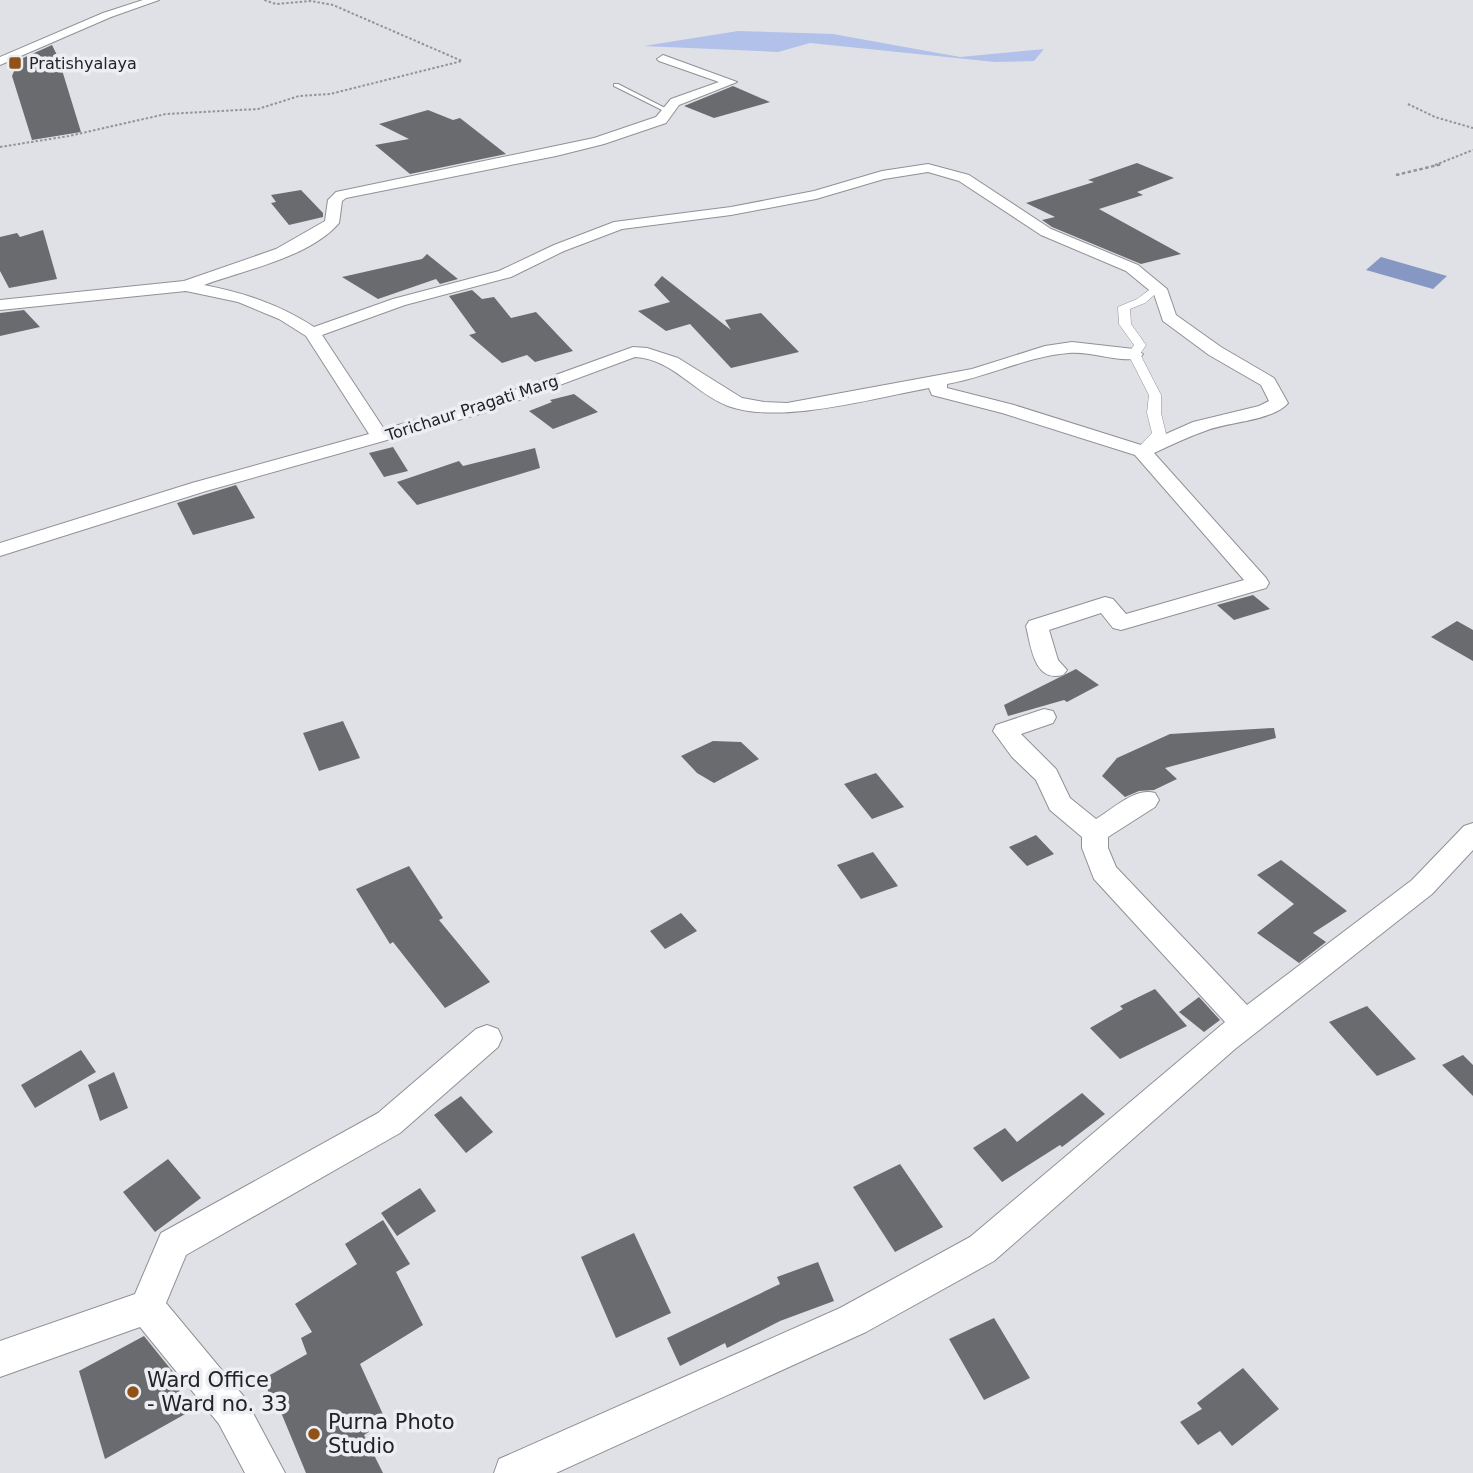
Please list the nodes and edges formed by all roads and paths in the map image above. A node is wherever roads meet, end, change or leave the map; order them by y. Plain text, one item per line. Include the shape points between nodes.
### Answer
1 (154, 0) edge
2 (264, 0) edge
3 (663, 59) dead end
4 (0, 61) edge
5 (616, 85) dead end
6 (1408, 104) dead end
7 (668, 111) junction
8 (1473, 128) edge
9 (0, 147) edge
10 (1473, 150) edge
11 (1396, 175) dead end
12 (186, 286) junction
13 (1156, 288) junction
14 (0, 304) edge
15 (312, 333) junction
16 (1134, 354) junction
17 (938, 382) junction
18 (381, 438) junction
19 (1142, 452) junction
20 (0, 550) edge
21 (1055, 670) dead end
22 (1044, 717) dead end
23 (1146, 800) dead end
24 (1473, 832) edge
25 (1095, 833) junction
26 (1245, 1023) junction
27 (487, 1038) dead end
28 (147, 1307) junction
29 (0, 1359) edge
30 (267, 1473) edge
31 (513, 1473) edge

1 - 4 street
2 - 9 path via 276,5 311,1 332,5 462,61 258,109 166,114
3 - 7 street via 731,82 675,102
5 - 7 lane
6 - 8 path
7 - 12 street via 662,120 641,128 556,152 341,195 335,200 332,223 315,238
10 - 11 path via 1450,162
12 - 14 street
12 - 15 street via 243,298 285,315
13 - 15 street via 1132,268 1046,232 964,178 928,169 882,175 816,195 731,211 619,225 505,274 398,302
13 - 16 street via 1141,301 1124,307 1125,324 1140,345
13 - 19 street via 1168,317 1268,382 1279,403 1200,426
15 - 18 street
16 - 17 street, Torichaur Pragati Marg via 1072,347
16 - 19 street via 1155,395 1159,434
17 - 18 street, Torichaur Pragati Marg via 764,409 727,398 664,355 633,352 484,407
17 - 19 street via 938,391
18 - 20 street, Torichaur Pragati Marg via 200,487
19 - 21 street via 1258,583 1121,623 1105,604 1037,626 1047,663
22 - 25 street via 1005,731 1047,775 1059,803
23 - 25 street
24 - 26 street via 1422,887
25 - 26 street via 1104,872
26 - 31 street via 982,1249 853,1320
27 - 28 street via 389,1123 173,1244
28 - 29 street
28 - 30 street via 232,1411

